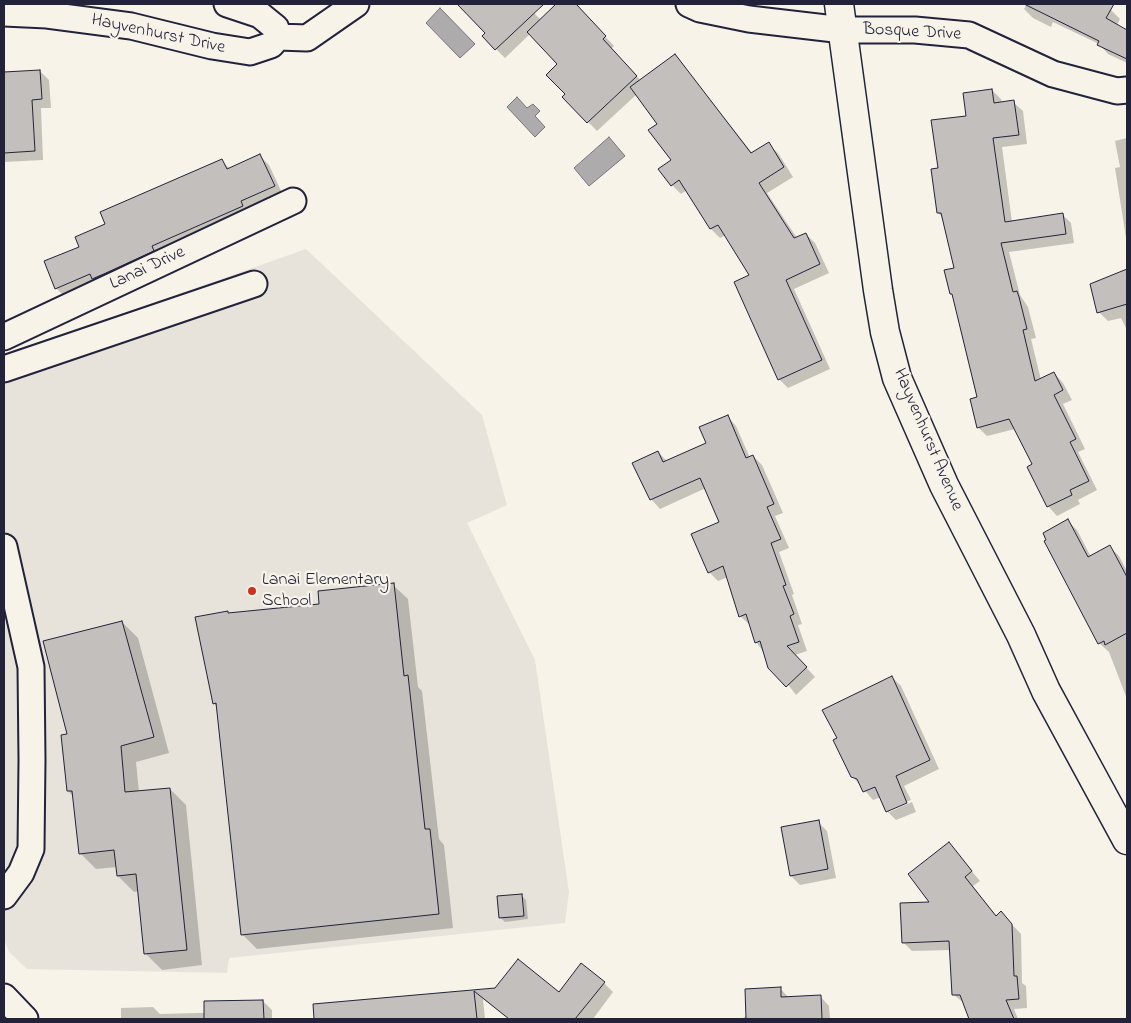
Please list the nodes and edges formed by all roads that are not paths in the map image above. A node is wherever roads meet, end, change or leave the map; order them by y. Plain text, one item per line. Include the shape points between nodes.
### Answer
1 (227, 4) edge
2 (356, 4) edge
3 (690, 4) edge
4 (4, 13) edge
5 (841, 17) edge
6 (278, 37) junction
7 (1127, 90) edge
8 (293, 201) dead end
9 (254, 284) dead end
10 (4, 337) edge
11 (4, 369) edge
12 (4, 547) edge
13 (1127, 840) edge
14 (4, 896) edge
15 (4, 997) edge
16 (25, 1019) edge

1 - 6 street via 260,15 276,28
2 - 6 street via 307,38
3 - 5 street, Bosque Drive via 749,19
4 - 6 street, Hayvenhurst Drive via 131,26 250,52 271,45
5 - 7 street, Bosque Drive via 968,35 1054,74 1116,91
5 - 13 main road, Hayvenhurst Avenue via 878,290 897,378 944,485 1046,691
8 - 10 street, Lanai Drive
9 - 11 street
12 - 14 street via 31,668 32,760 31,849 21,873
15 - 16 street

